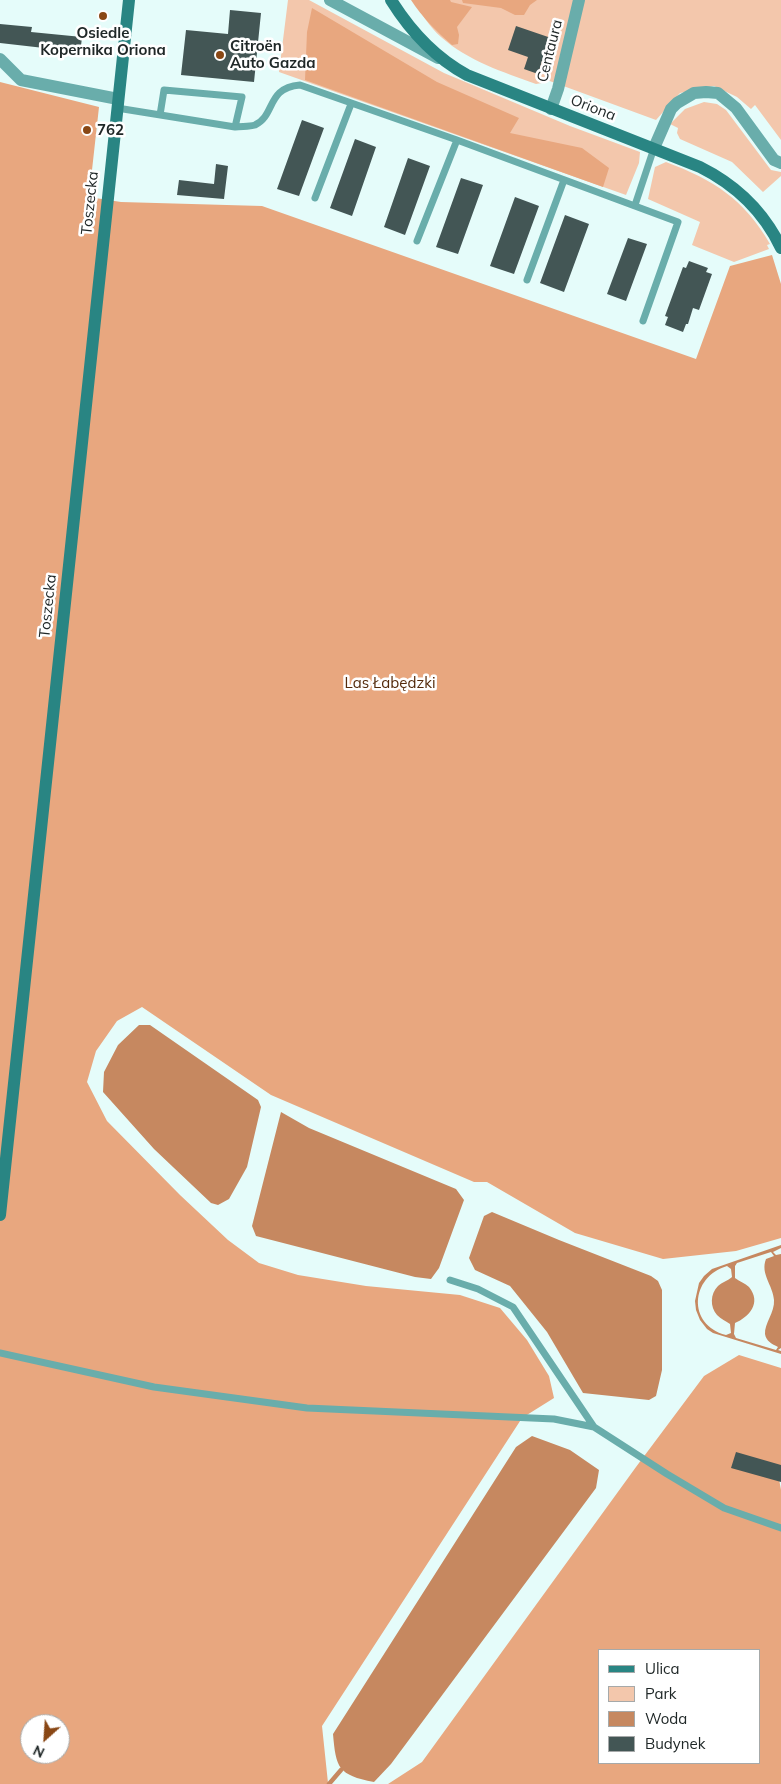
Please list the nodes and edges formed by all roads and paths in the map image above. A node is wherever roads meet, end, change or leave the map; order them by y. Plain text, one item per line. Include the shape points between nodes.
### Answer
1 (129, 0) edge
2 (330, 0) edge
3 (391, 0) edge
4 (579, 0) edge
5 (0, 59) edge
6 (444, 61) junction
7 (118, 103) junction
8 (351, 104) junction
9 (551, 109) junction
10 (160, 115) junction
11 (235, 127) junction
12 (457, 140) junction
13 (654, 148) junction
14 (781, 163) edge
15 (564, 180) junction
16 (315, 198) dead end
17 (635, 205) junction
18 (416, 241) dead end
19 (781, 248) edge
20 (527, 280) dead end
21 (643, 321) dead end
22 (0, 1215) edge
23 (450, 1280) dead end
24 (0, 1353) edge
25 (594, 1426) junction
26 (781, 1528) edge

1 - 7 main road, Toszecka
2 - 6 street
3 - 6 main road, Oriona via 411,30
4 - 9 street, Centaura
5 - 7 street via 21,80
6 - 9 main road, Oriona via 467,75
7 - 10 lane
7 - 22 main road, Toszecka
8 - 11 lane via 300,85 292,86 284,88 276,96 257,124
8 - 12 lane
8 - 16 lane
9 - 13 main road, Oriona
10 - 11 lane
10 - 11 lane via 164,90 242,97
12 - 15 lane
12 - 18 lane
13 - 14 street via 671,109 677,103 694,93 718,93 736,108 774,160
13 - 17 lane
13 - 19 main road, Oriona via 706,169 736,189 756,208
15 - 17 lane
15 - 20 lane
17 - 21 lane via 678,222
23 - 25 lane via 478,1288 513,1307
24 - 25 lane via 154,1387 307,1408 554,1419
25 - 26 lane via 724,1508

